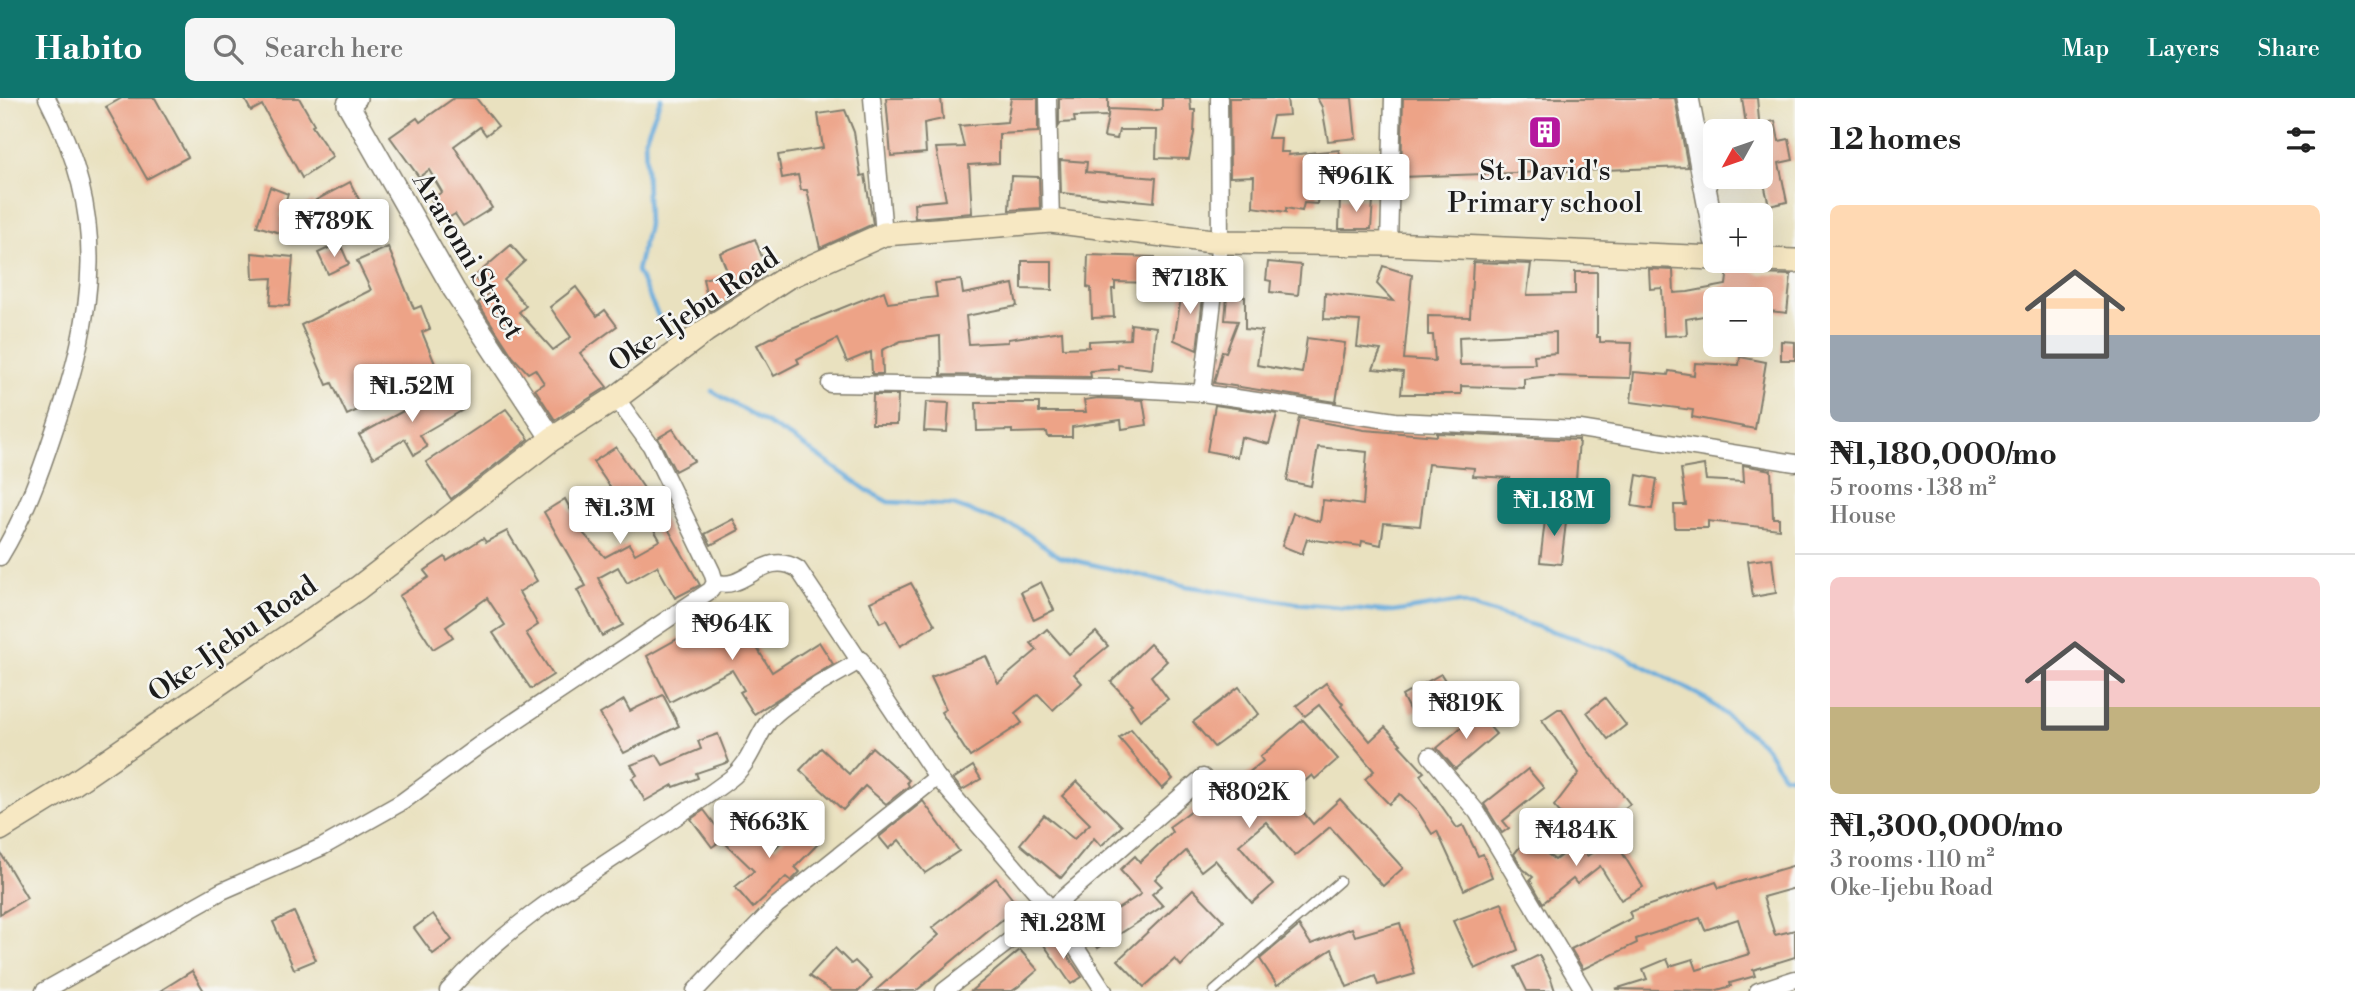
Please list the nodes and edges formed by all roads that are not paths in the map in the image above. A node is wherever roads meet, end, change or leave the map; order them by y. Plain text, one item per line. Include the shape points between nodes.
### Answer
1 (47, 98) edge
2 (872, 98) edge
3 (1048, 98) edge
4 (1219, 98) edge
5 (1393, 98) edge
6 (1688, 98) edge
7 (349, 100) edge
8 (1708, 203) edge
9 (1051, 221) junction
10 (884, 234) junction
11 (1220, 242) junction
12 (1389, 244) junction
13 (1703, 257) edge
14 (1773, 260) edge
15 (1795, 261) edge
16 (830, 384) dead end
17 (1202, 393) junction
18 (616, 398) junction
19 (552, 439) junction
20 (1795, 463) edge
21 (0, 557) edge
22 (716, 582) junction
23 (861, 660) junction
24 (1430, 756) dead end
25 (937, 777) junction
26 (1203, 777) dead end
27 (0, 829) edge
28 (1340, 881) dead end
29 (1051, 909) junction
30 (1795, 979) edge
31 (44, 991) edge
32 (448, 991) edge
33 (695, 991) edge
34 (944, 991) edge
35 (1104, 991) edge
36 (1214, 991) edge
37 (1584, 991) edge
38 (1758, 991) edge

1 - 21 street via 68,139 83,185 91,266 69,387 16,532
2 - 10 street
3 - 9 street
4 - 11 street
5 - 12 street
6 - 8 street
7 - 19 street, Araromi Street via 454,290
9 - 10 main road, Oke-Ijebu Road
9 - 11 main road, Oke-Ijebu Road
10 - 18 main road, Oke-Ijebu Road via 786,278
11 - 12 main road, Oke-Ijebu Road
11 - 17 street
12 - 13 main road, Oke-Ijebu Road
14 - 15 main road
16 - 17 street
17 - 20 street via 1395,421 1580,429
18 - 19 main road, Oke-Ijebu Road
18 - 22 street via 651,446
19 - 27 main road, Oke-Ijebu Road via 358,588
22 - 23 street via 724,585 740,580 764,565 798,569
22 - 31 street via 711,590 402,802 322,847 222,891
23 - 25 street
23 - 32 street via 769,721 750,758 730,779 538,912
24 - 37 street via 1477,812
25 - 29 street
25 - 33 street via 777,905
26 - 29 street
28 - 36 lane
29 - 34 street
29 - 35 street
30 - 38 street

